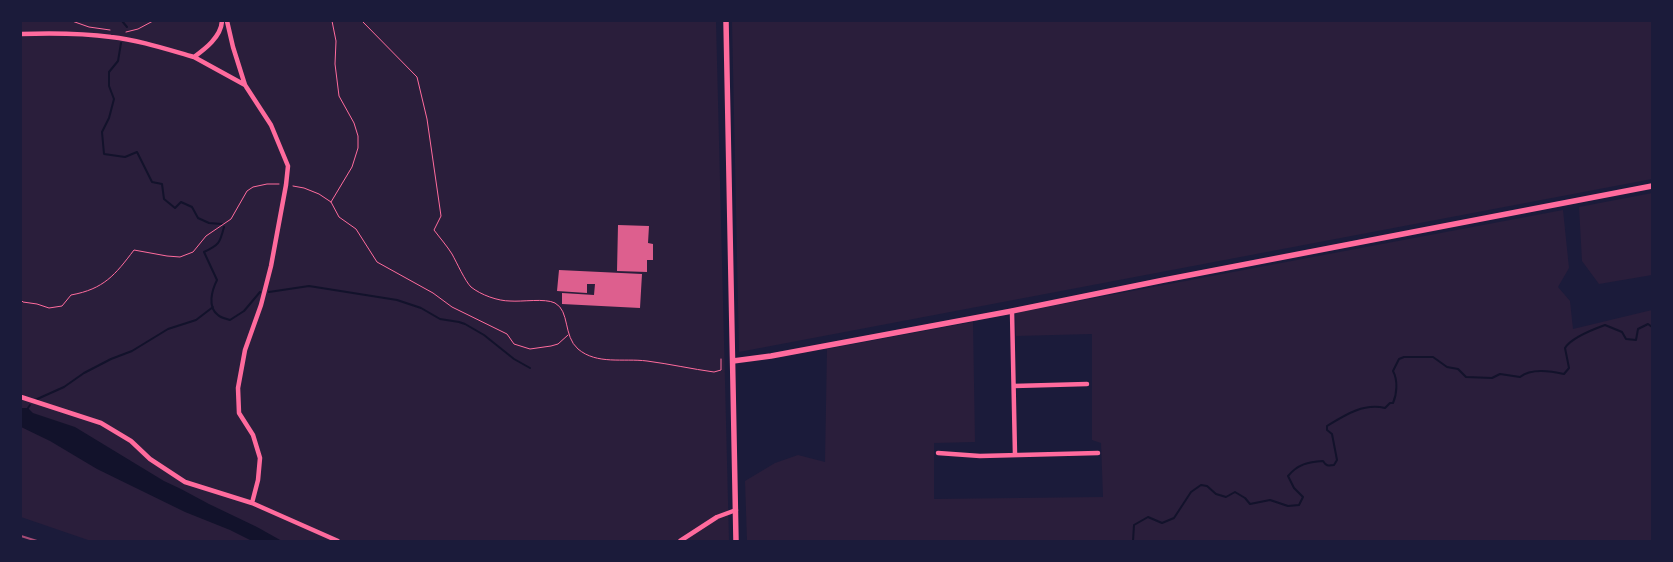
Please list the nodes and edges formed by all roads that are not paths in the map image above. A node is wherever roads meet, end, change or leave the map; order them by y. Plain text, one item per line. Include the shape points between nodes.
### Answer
1 (222, 21) edge
2 (227, 21) edge
3 (726, 21) edge
4 (21, 34) edge
5 (194, 57) junction
6 (245, 85) junction
7 (1652, 186) edge
8 (1012, 311) junction
9 (733, 361) junction
10 (1088, 384) dead end
11 (1014, 386) junction
12 (21, 397) edge
13 (938, 453) dead end
14 (1098, 453) dead end
15 (1015, 455) junction
16 (252, 503) junction
17 (736, 510) junction
18 (338, 541) edge
19 (680, 541) edge
20 (736, 541) edge

1 - 5 street via 208,48
2 - 6 street
3 - 9 street
4 - 5 street via 111,37
5 - 6 street
6 - 16 street via 271,126 288,166 271,266 245,350 238,388 240,412 253,435 260,458
7 - 8 street
8 - 9 street
8 - 11 street
9 - 17 street
10 - 11 street
11 - 15 street
12 - 16 street via 101,423 131,441 150,459 185,482
13 - 15 street
14 - 15 street
16 - 18 street
17 - 19 street via 717,517
17 - 20 street

